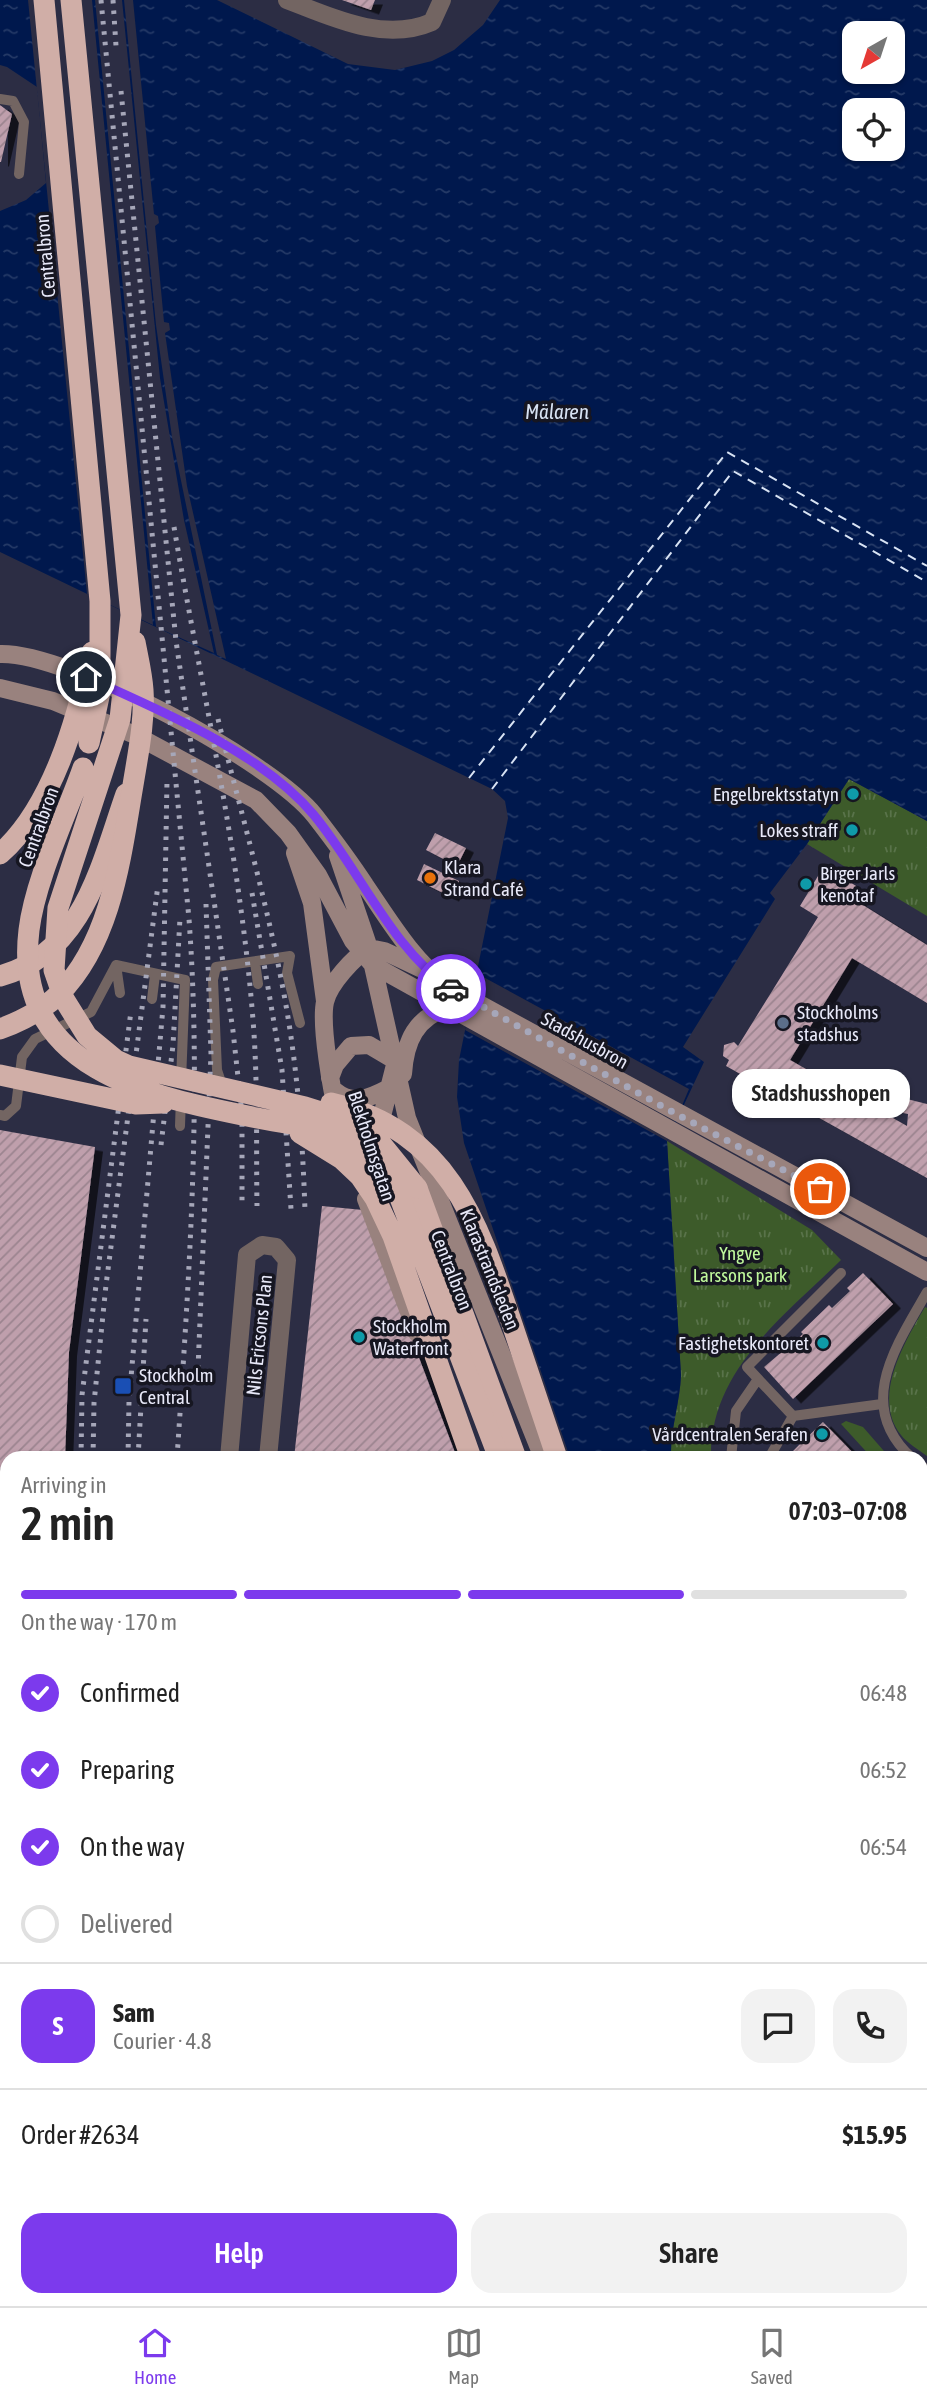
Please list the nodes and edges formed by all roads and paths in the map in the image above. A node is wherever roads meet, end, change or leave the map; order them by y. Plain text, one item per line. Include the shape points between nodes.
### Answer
1 (44, 0) edge
2 (71, 0) edge
3 (287, 0) edge
4 (442, 0) edge
5 (0, 99) edge
6 (19, 174) dead end
7 (100, 608) junction
8 (131, 615) junction
9 (0, 654) edge
10 (0, 688) edge
11 (136, 763) junction
12 (288, 833) junction
13 (333, 842) junction
14 (0, 854) edge
15 (368, 955) junction
16 (256, 962) junction
17 (116, 965) junction
18 (155, 975) junction
19 (432, 975) junction
20 (0, 976) edge
21 (258, 984) dead end
22 (120, 993) dead end
23 (152, 999) dead end
24 (325, 1002) junction
25 (449, 1007) junction
26 (469, 1009) junction
27 (300, 1023) dead end
28 (0, 1029) edge
29 (396, 1061) junction
30 (0, 1075) edge
31 (221, 1082) dead end
32 (331, 1084) junction
33 (396, 1091) junction
34 (249, 1094) junction
35 (179, 1103) junction
36 (0, 1115) edge
37 (675, 1122) junction
38 (284, 1123) junction
39 (180, 1126) dead end
40 (373, 1219) junction
41 (927, 1248) edge
42 (927, 1272) edge
43 (841, 1273) dead end
44 (927, 1292) edge
45 (758, 1379) junction
46 (882, 1404) junction
47 (793, 1416) junction
48 (230, 1451) edge
49 (269, 1451) edge
50 (461, 1451) edge
51 (469, 1451) edge
52 (496, 1451) edge
53 (513, 1451) edge
54 (540, 1451) edge
55 (555, 1451) edge
56 (732, 1451) edge
57 (773, 1451) edge
58 (902, 1451) edge

1 - 7 highway, Centralbron, bridge
2 - 8 highway, Centralbron, bridge
3 - 4 street via 365,28 391,31 432,22
5 - 6 lane via 13,102 24,122
7 - 14 highway, bridge via 85,686 59,761 31,818
7 - 35 highway, Centralbron, bridge via 98,704 83,768 35,900 27,951 29,984 41,1014 82,1059 106,1076
8 - 11 highway, bridge via 143,691
8 - 34 highway, Centralbron, bridge via 120,719 58,908 54,970 74,1018 116,1060
9 - 13 street, Klarastrandsleden via 34,658 67,669 144,703 267,771 299,798
10 - 12 street, Klarastrandsleden via 53,701 135,735 256,800
11 - 20 highway, bridge via 96,880 70,932 37,960
11 - 28 highway, bridge via 121,857 91,950 45,1006
12 - 15 street, Klarastrandsleden
12 - 24 street, Blekholmsgatan via 312,903
13 - 15 street, Klarastrandsleden
13 - 19 street, Klarastrandsleden via 397,935
15 - 19 street, Klarastrandsleden via 384,951
15 - 24 street via 345,968
15 - 25 street
15 - 29 street, Klarastrandsleden
16 - 21 lane
16 - 27 lane via 290,956 287,973
16 - 31 lane via 216,967 213,980
17 - 18 lane
17 - 22 lane
17 - 36 lane via 91,1012 35,1039 22,1057 16,1105
18 - 23 lane
18 - 39 lane via 185,980
19 - 26 street, Klarastrandsleden
24 - 32 street, Blekholmsgatan
25 - 26 street
25 - 33 street, Klarastrandsleden via 423,1020 408,1041
26 - 37 street, Stadshusbron
29 - 32 street via 369,1045 351,1046 335,1065
29 - 33 street, Klarastrandsleden
30 - 35 highway, bridge via 136,1104
32 - 33 street via 343,1097 356,1100
32 - 40 street, Blekholmsgatan via 342,1132
33 - 40 street, Blekholmsgatan via 380,1124
33 - 54 street, Klarastrandsleden
34 - 53 highway, Centralbron, bridge via 340,1118 383,1146 401,1165 428,1212
34 - 55 highway, bridge via 308,1098 368,1116 406,1138 452,1183 486,1246
35 - 38 highway, Centralbron, bridge
37 - 41 street
37 - 42 street
38 - 51 highway, bridge via 342,1159 375,1198 393,1236
38 - 52 highway, Centralbron, bridge via 332,1134 363,1152 397,1190
40 - 50 street, Blekholmsgatan
43 - 45 lane via 747,1367
44 - 46 lane via 895,1350
45 - 47 lane
45 - 56 lane via 736,1411
46 - 47 lane
46 - 58 lane via 884,1421
47 - 57 lane
48 - 49 street, Nils Ericsons Plan, bridge via 247,1255 262,1245 276,1247 287,1260

